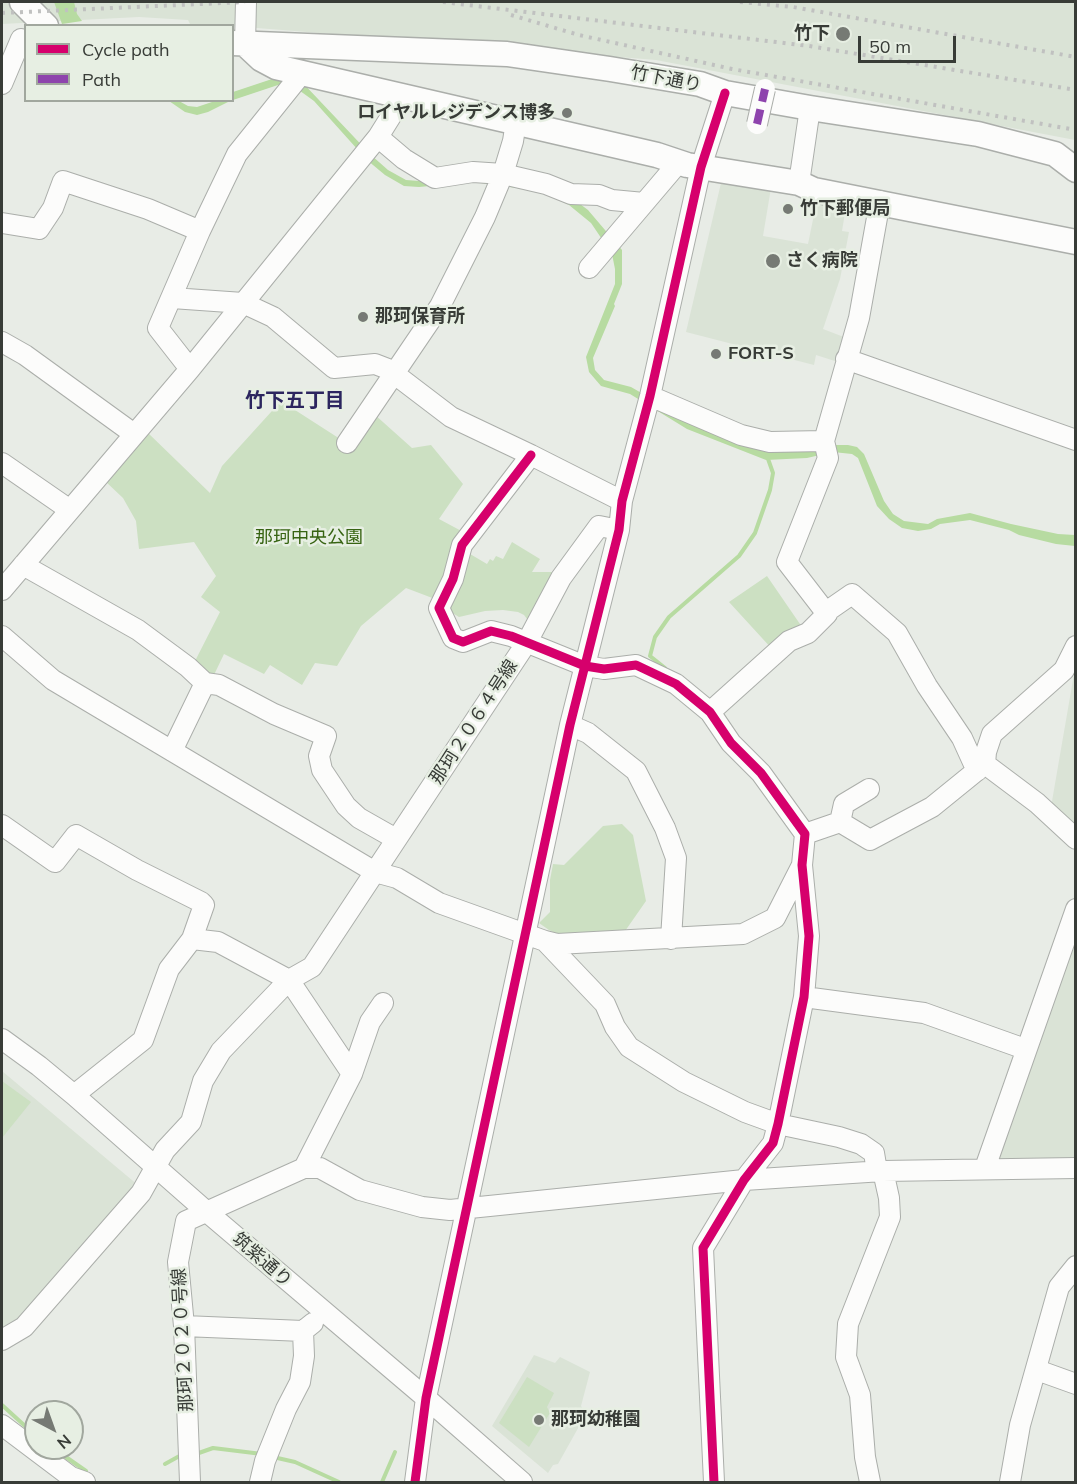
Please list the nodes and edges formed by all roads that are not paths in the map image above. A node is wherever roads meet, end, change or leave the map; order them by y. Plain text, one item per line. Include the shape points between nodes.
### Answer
1 (22, 2) edge
2 (246, 2) edge
3 (44, 24) edge
4 (23, 39) edge
5 (2, 40) edge
6 (239, 43) edge
7 (294, 81) junction
8 (2, 84) edge
9 (765, 88) dead end
10 (725, 93) junction
11 (403, 97) junction
12 (810, 108) junction
13 (516, 122) junction
14 (757, 124) dead end
15 (369, 148) junction
16 (690, 165) junction
17 (1074, 167) edge
18 (503, 174) junction
19 (799, 183) junction
20 (880, 201) junction
21 (644, 203) junction
22 (2, 223) edge
23 (200, 231) junction
24 (1076, 242) edge
25 (590, 268) dead end
26 (172, 298) junction
27 (243, 303) junction
28 (2, 342) edge
29 (846, 359) junction
30 (190, 369) junction
31 (394, 375) junction
32 (650, 396) junction
33 (134, 434) junction
34 (1076, 440) edge
35 (824, 441) junction
36 (347, 443) dead end
37 (531, 455) junction
38 (2, 463) edge
39 (622, 501) junction
40 (70, 510) junction
41 (619, 530) junction
42 (23, 565) junction
43 (2, 590) edge
44 (826, 612) junction
45 (2, 636) edge
46 (526, 642) junction
47 (1076, 646) edge
48 (585, 666) junction
49 (205, 683) junction
50 (710, 712) junction
51 (570, 724) junction
52 (172, 751) junction
53 (981, 767) junction
54 (869, 789) dead end
55 (840, 822) junction
56 (2, 825) edge
57 (805, 834) junction
58 (396, 839) junction
59 (1076, 839) edge
60 (802, 865) junction
61 (375, 872) junction
62 (1076, 909) edge
63 (525, 933) junction
64 (192, 939) junction
65 (671, 939) junction
66 (545, 941) junction
67 (289, 980) junction
68 (804, 997) junction
69 (382, 1003) dead end
70 (2, 1039) edge
71 (1025, 1049) junction
72 (352, 1074) junction
73 (74, 1095) junction
74 (778, 1124) junction
75 (156, 1167) junction
76 (1076, 1167) edge
77 (304, 1168) junction
78 (985, 1168) junction
79 (880, 1171) junction
80 (744, 1180) junction
81 (466, 1209) junction
82 (207, 1212) junction
83 (1076, 1266) edge
84 (324, 1313) junction
85 (184, 1326) junction
86 (303, 1332) junction
87 (2, 1340) edge
88 (1036, 1370) junction
89 (1076, 1384) edge
90 (426, 1398) junction
91 (2, 1425) edge
92 (85, 1482) edge
93 (190, 1482) edge
94 (260, 1482) edge
95 (415, 1482) edge
96 (522, 1482) edge
97 (714, 1482) edge
98 (870, 1482) edge
99 (1010, 1482) edge

1 - 3 main road
2 - 6 street
4 - 5 street
4 - 8 street
6 - 7 main road
6 - 10 main road, 竹下通り via 507,54 700,84
7 - 11 main road
7 - 23 street via 237,154
9 - 14 street, bridge
10 - 12 main road, 竹下通り
10 - 16 street
11 - 13 main road
11 - 15 street
12 - 17 main road, 竹下通り via 978,134 1055,154
12 - 19 street
13 - 16 main road
13 - 18 street
15 - 18 street via 404,159 435,178 472,172
15 - 27 street
16 - 19 main road
16 - 21 street
16 - 32 street
18 - 21 street via 571,194
18 - 31 street via 440,306
19 - 20 main road via 814,190
20 - 24 main road
20 - 29 street via 859,318
21 - 25 street
22 - 23 street via 39,229 53,208 63,181
23 - 26 street
26 - 27 street
26 - 30 street via 158,328
27 - 30 street
27 - 31 street via 273,317 334,368 375,364
28 - 33 street via 25,354
29 - 34 street
29 - 35 street
30 - 33 street
31 - 36 street
31 - 37 street via 451,417
32 - 35 street via 741,435 770,442
32 - 39 street
33 - 40 street
35 - 44 street via 828,458 787,562
37 - 39 street
37 - 46 street via 462,545 453,579 439,608 453,638 463,642 491,631
38 - 40 street
39 - 41 street
40 - 42 street
41 - 46 street, 那珂２０６４号線 via 599,526 561,578
41 - 48 street
42 - 43 street
42 - 49 street via 138,630
44 - 50 street via 808,633 789,641
44 - 53 street via 852,594 897,633
45 - 52 street via 53,680
46 - 48 street
46 - 58 street, 那珂２０６４号線
47 - 53 street via 1064,670 992,734
48 - 50 street via 604,669 636,665 676,684
48 - 51 street
49 - 52 street
49 - 58 street via 219,685 326,736 319,756 322,770 346,806 358,818
50 - 57 street
51 - 63 street
51 - 65 street via 588,733 636,771 665,828 676,858
52 - 61 street
53 - 55 street via 932,807 870,840
53 - 59 street via 1036,803
54 - 55 street via 844,804
55 - 57 street
56 - 64 street via 55,862 76,835 201,902 204,906
57 - 60 street
58 - 61 street, 那珂２０６４号線
60 - 65 street via 775,918 743,934
60 - 68 street via 809,936
61 - 63 street via 397,878 438,903
61 - 67 street, 那珂２０６４号線 via 312,967
62 - 71 street
63 - 66 street
63 - 81 street
64 - 67 street via 218,942
64 - 73 street via 169,969 144,1040
65 - 66 street via 557,944
66 - 74 street via 605,1004 629,1047 714,1098
67 - 72 street
67 - 75 street, 那珂２０６４号線 via 221,1051 203,1082 191,1122 165,1150
68 - 71 street via 924,1013
68 - 74 street
69 - 72 street via 370,1022
70 - 73 street, 筑紫通り
71 - 78 street
72 - 77 street
73 - 75 street, 筑紫通り
74 - 79 street via 861,1144 874,1153
74 - 80 street via 773,1143
75 - 82 street, 筑紫通り
75 - 87 street, 那珂２０６４号線 via 141,1193 24,1327
76 - 78 street
77 - 81 street via 320,1168 360,1190 422,1207
77 - 82 street
78 - 79 street
79 - 80 street
79 - 98 street via 889,1198 890,1217 848,1324 846,1357 860,1395
80 - 81 street
80 - 97 street via 703,1248
81 - 90 street
82 - 84 street, 筑紫通り
82 - 85 street, 那珂２０２０号線 via 186,1221 178,1262
83 - 88 street via 1059,1287
84 - 86 street
84 - 90 street, 筑紫通り
85 - 86 street
85 - 93 street, 那珂２０２０号線
86 - 94 street via 300,1382
88 - 89 street
88 - 99 street via 1020,1425
90 - 95 street
90 - 96 street, 筑紫通り
91 - 92 street via 71,1477

